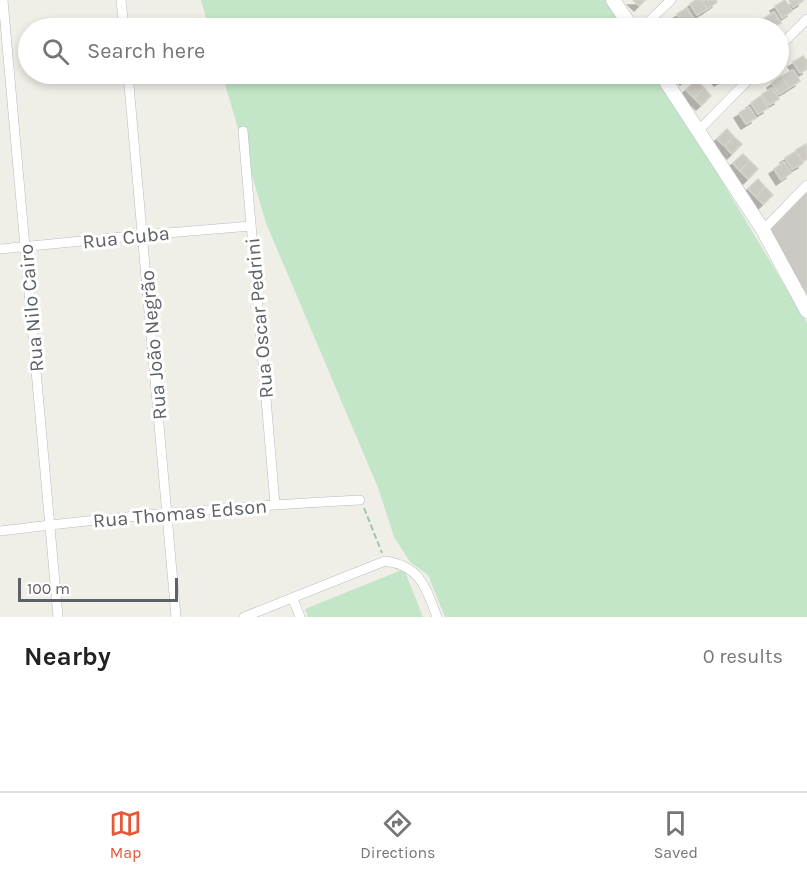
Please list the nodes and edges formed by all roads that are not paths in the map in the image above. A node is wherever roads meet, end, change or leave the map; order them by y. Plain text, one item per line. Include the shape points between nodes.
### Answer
1 (3, 0) edge
2 (121, 0) edge
3 (613, 0) edge
4 (671, 0) edge
5 (123, 18) edge
6 (625, 18) edge
7 (652, 18) edge
8 (807, 19) edge
9 (789, 37) edge
10 (129, 84) edge
11 (667, 84) edge
12 (744, 84) edge
13 (243, 131) dead end
14 (698, 131) junction
15 (807, 185) edge
16 (251, 226) junction
17 (764, 230) junction
18 (143, 235) junction
19 (25, 247) junction
20 (0, 249) edge
21 (807, 311) edge
22 (360, 500) road end
23 (275, 504) junction
24 (167, 514) junction
25 (50, 524) junction
26 (0, 531) edge
27 (292, 599) junction
28 (58, 617) edge
29 (176, 617) edge
30 (244, 617) edge
31 (300, 617) edge
32 (437, 617) edge

1 - 19 street, Rua Nilo Cairo
2 - 5 street
3 - 6 street
4 - 7 street
8 - 9 street
10 - 18 street, Rua João Negrão
11 - 14 street
12 - 14 street
13 - 16 street, Rua Oscar Pedrini
14 - 17 street
15 - 17 street
16 - 18 street, Rua Cuba
16 - 23 street, Rua Oscar Pedrini
17 - 21 street
18 - 19 street, Rua Cuba
18 - 24 street, Rua João Negrão
19 - 20 street, Rua Cuba
19 - 25 street, Rua Nilo Cairo
22 - 23 street, Rua Thomas Edson
23 - 24 street, Rua Thomas Edson
24 - 25 street, Rua Thomas Edson
24 - 29 street, Rua João Negrão
25 - 26 street, Rua Thomas Edson
25 - 28 street, Rua Nilo Cairo
27 - 30 street
27 - 31 street
27 - 32 street via 385,561 395,562 408,567 424,583

